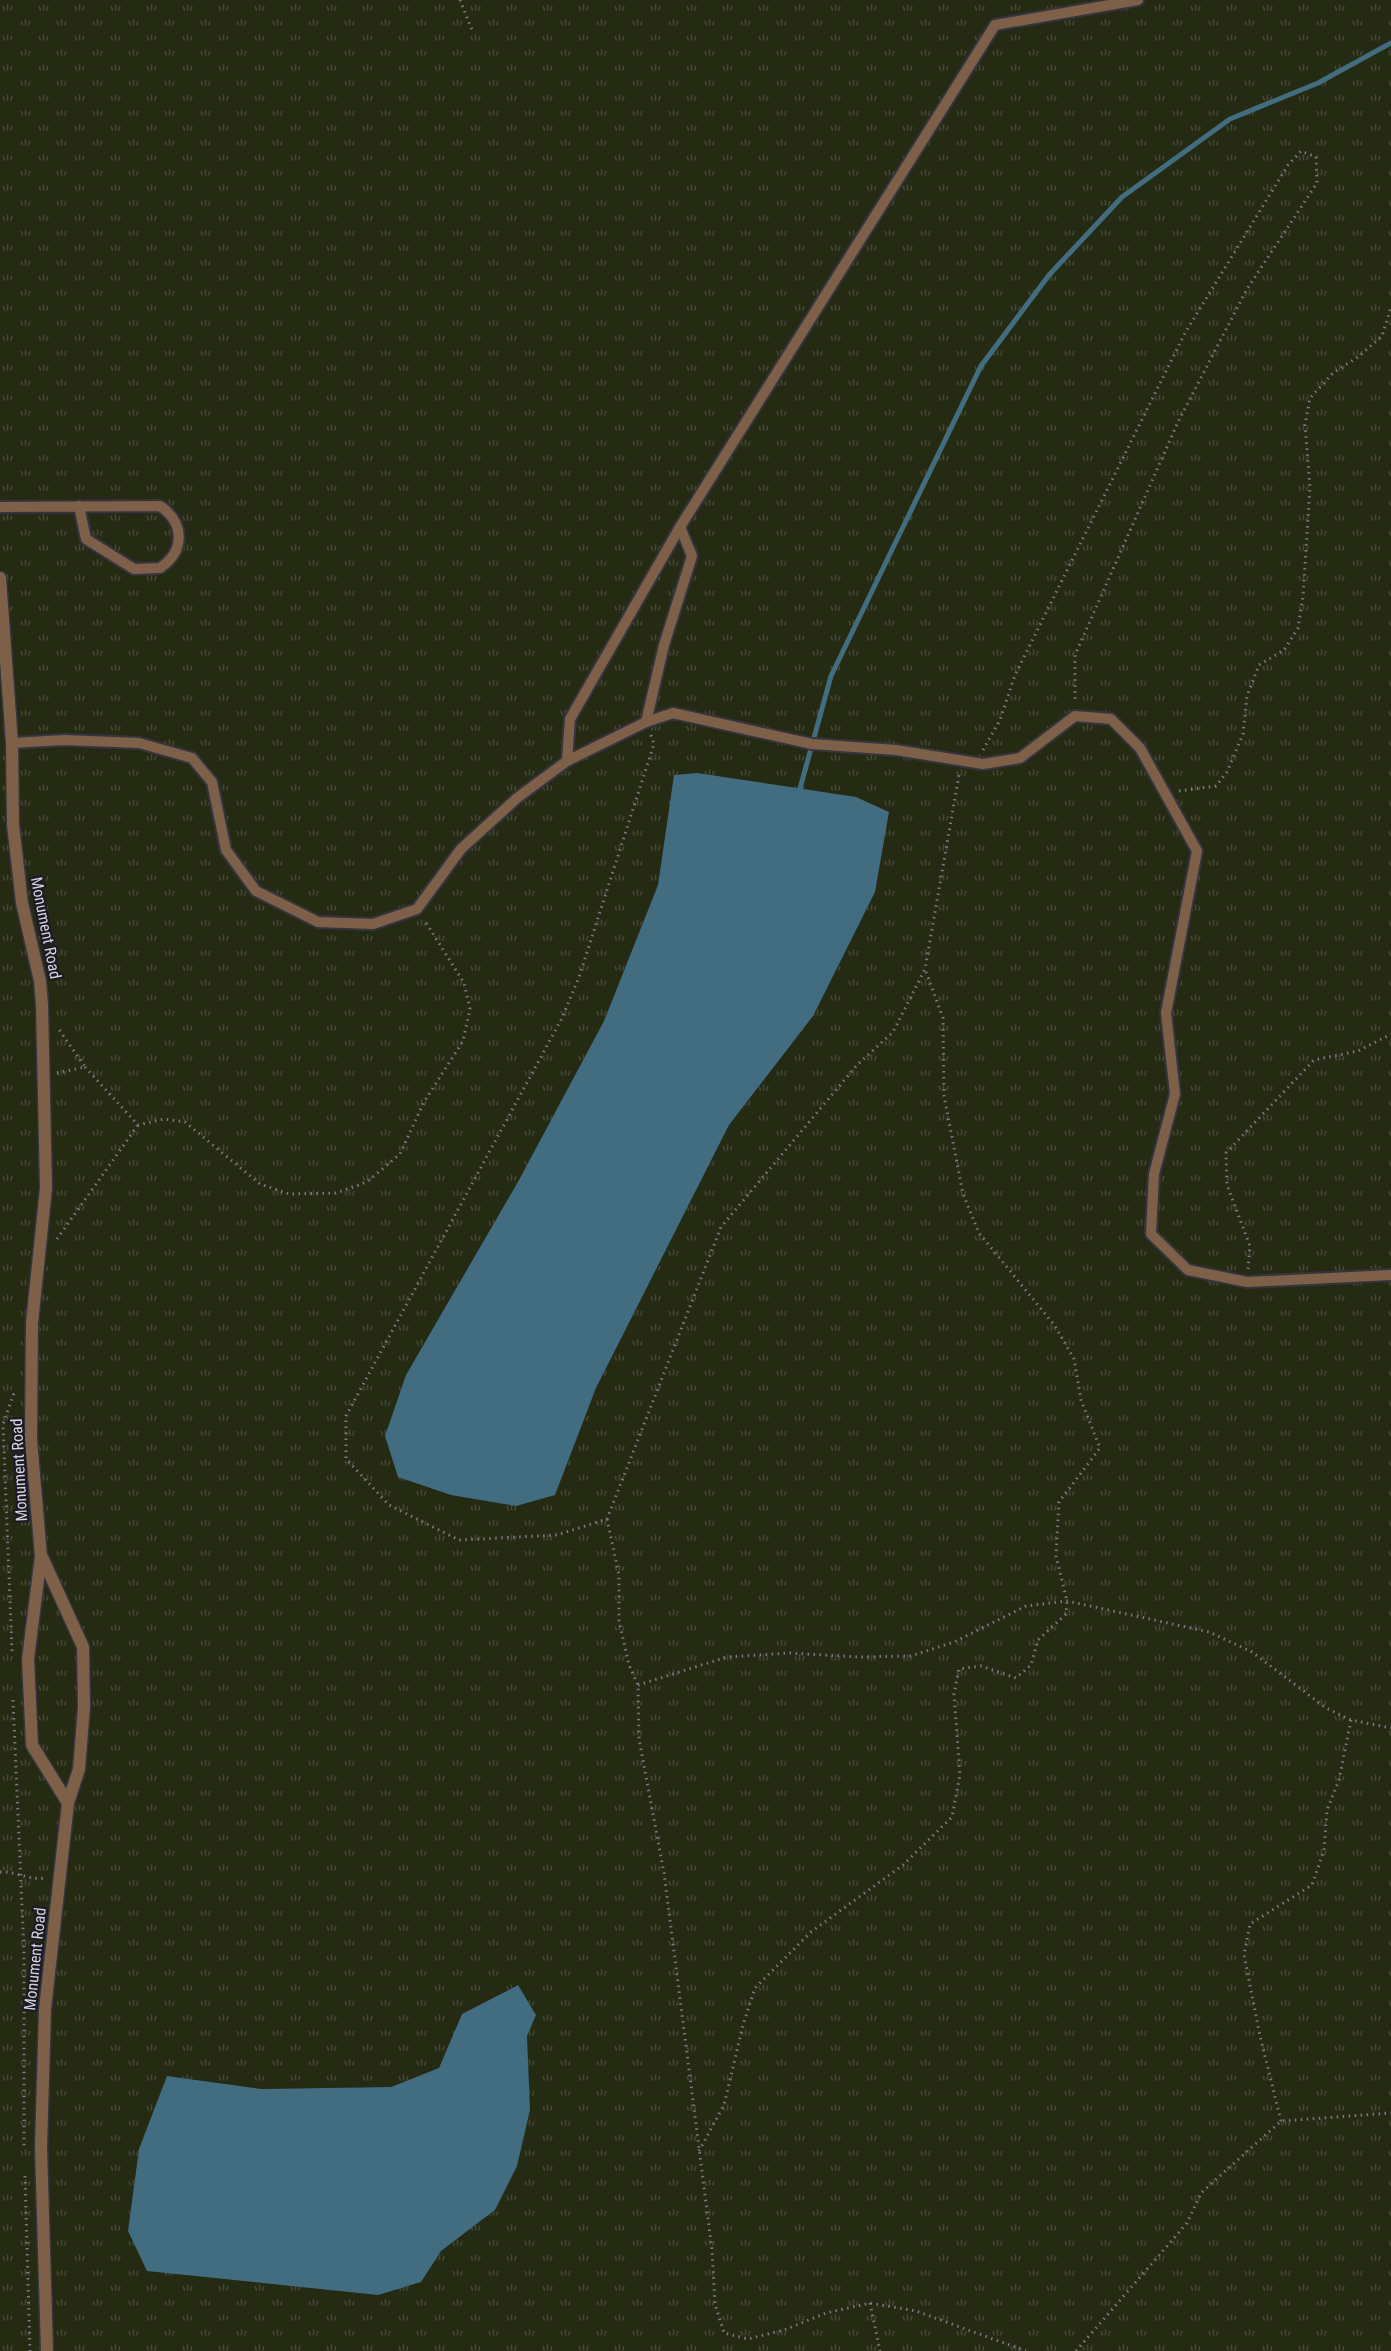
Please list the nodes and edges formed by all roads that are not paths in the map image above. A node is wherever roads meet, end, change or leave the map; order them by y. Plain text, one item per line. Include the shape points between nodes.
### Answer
1 (1138, 0) edge
2 (79, 506) junction
3 (0, 507) edge
4 (680, 527) junction
5 (0, 578) edge
6 (646, 722) junction
7 (12, 743) junction
8 (567, 761) junction
9 (1391, 1275) edge
10 (41, 1556) junction
11 (68, 1803) junction
12 (47, 2351) edge

1 - 4 lane via 995,25
2 - 2 lane via 160,506 177,524 177,550 160,568 134,569 86,539
2 - 3 lane
4 - 6 lane via 692,556 664,645
4 - 8 lane via 570,719
5 - 7 street, Monument Road
6 - 8 lane
6 - 9 lane via 673,713 812,744 896,750 976,763 1020,758 1075,716 1111,719 1140,748 1197,851 1166,1013 1175,1094 1154,1174 1151,1234 1188,1270 1246,1282
7 - 8 lane via 139,743 192,758 212,782 226,850 256,891 318,922 373,924 417,909 461,849 516,798
7 - 10 street, Monument Road via 13,825 22,903 42,1005 46,1188 32,1323 31,1440
10 - 11 street via 83,1647 79,1769
10 - 11 street, Monument Road via 28,1659 32,1745
11 - 12 street, Monument Road via 45,2009 41,2146

